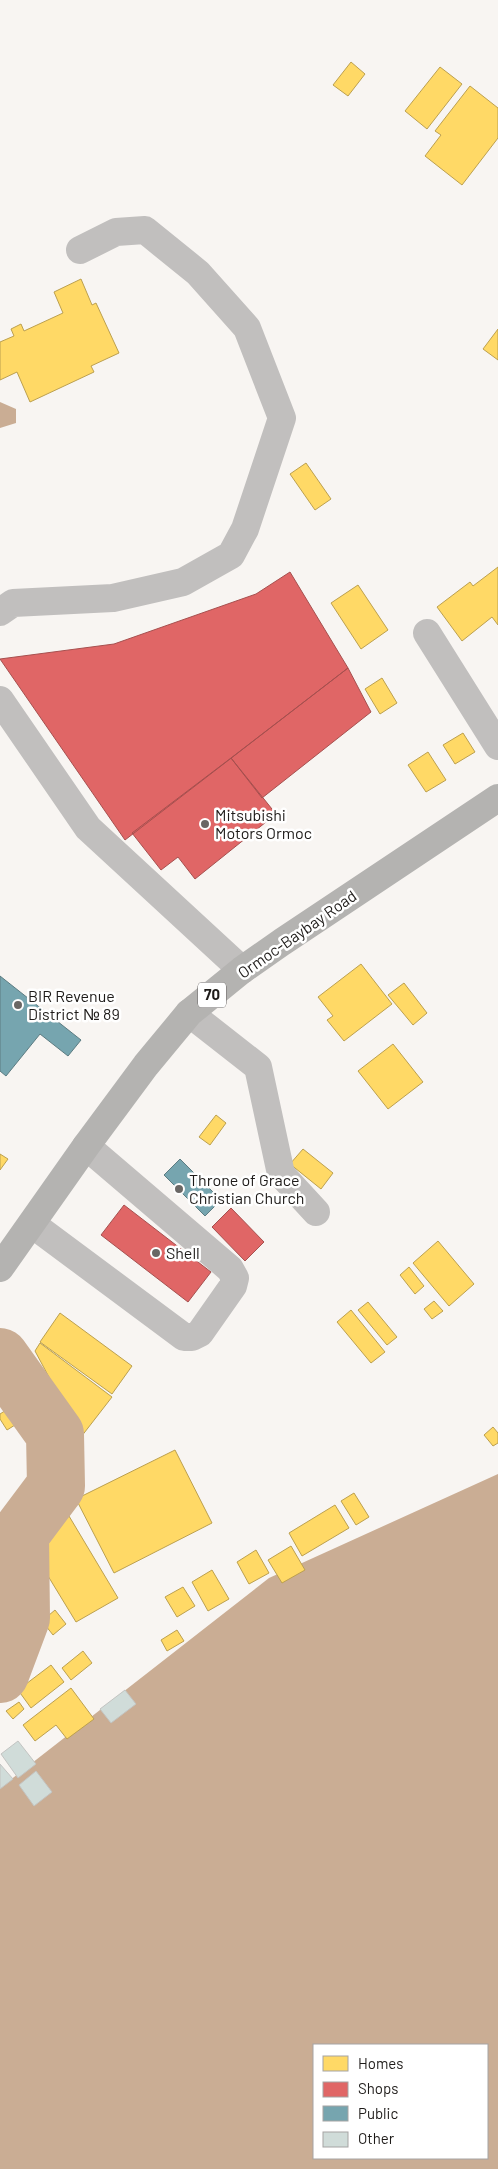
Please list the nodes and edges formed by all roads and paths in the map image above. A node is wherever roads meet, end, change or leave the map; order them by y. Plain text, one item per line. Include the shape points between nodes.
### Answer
1 (80, 250) dead end
2 (0, 612) edge
3 (427, 633) dead end
4 (0, 700) edge
5 (498, 746) edge
6 (498, 798) edge
7 (242, 970) junction
8 (189, 1014) junction
9 (86, 1146) junction
10 (316, 1212) dead end
11 (32, 1224) junction
12 (0, 1268) edge

1 - 2 lane via 116,232 145,230 198,273 246,328 282,418 245,529 231,555 183,582 113,598 13,603
3 - 5 lane
4 - 7 lane via 88,828
6 - 7 highway, Ormoc-Baybay Road / 70
7 - 8 highway, Ormoc-Baybay Road / 70
8 - 9 highway, Ormoc-Baybay Road / 70 via 146,1065
8 - 10 lane via 258,1067 281,1174
9 - 11 highway, Ormoc-Baybay Road / 70
9 - 11 lane via 230,1269 233,1286 200,1333 184,1337
11 - 12 highway, Ormoc-Baybay Road / 70

